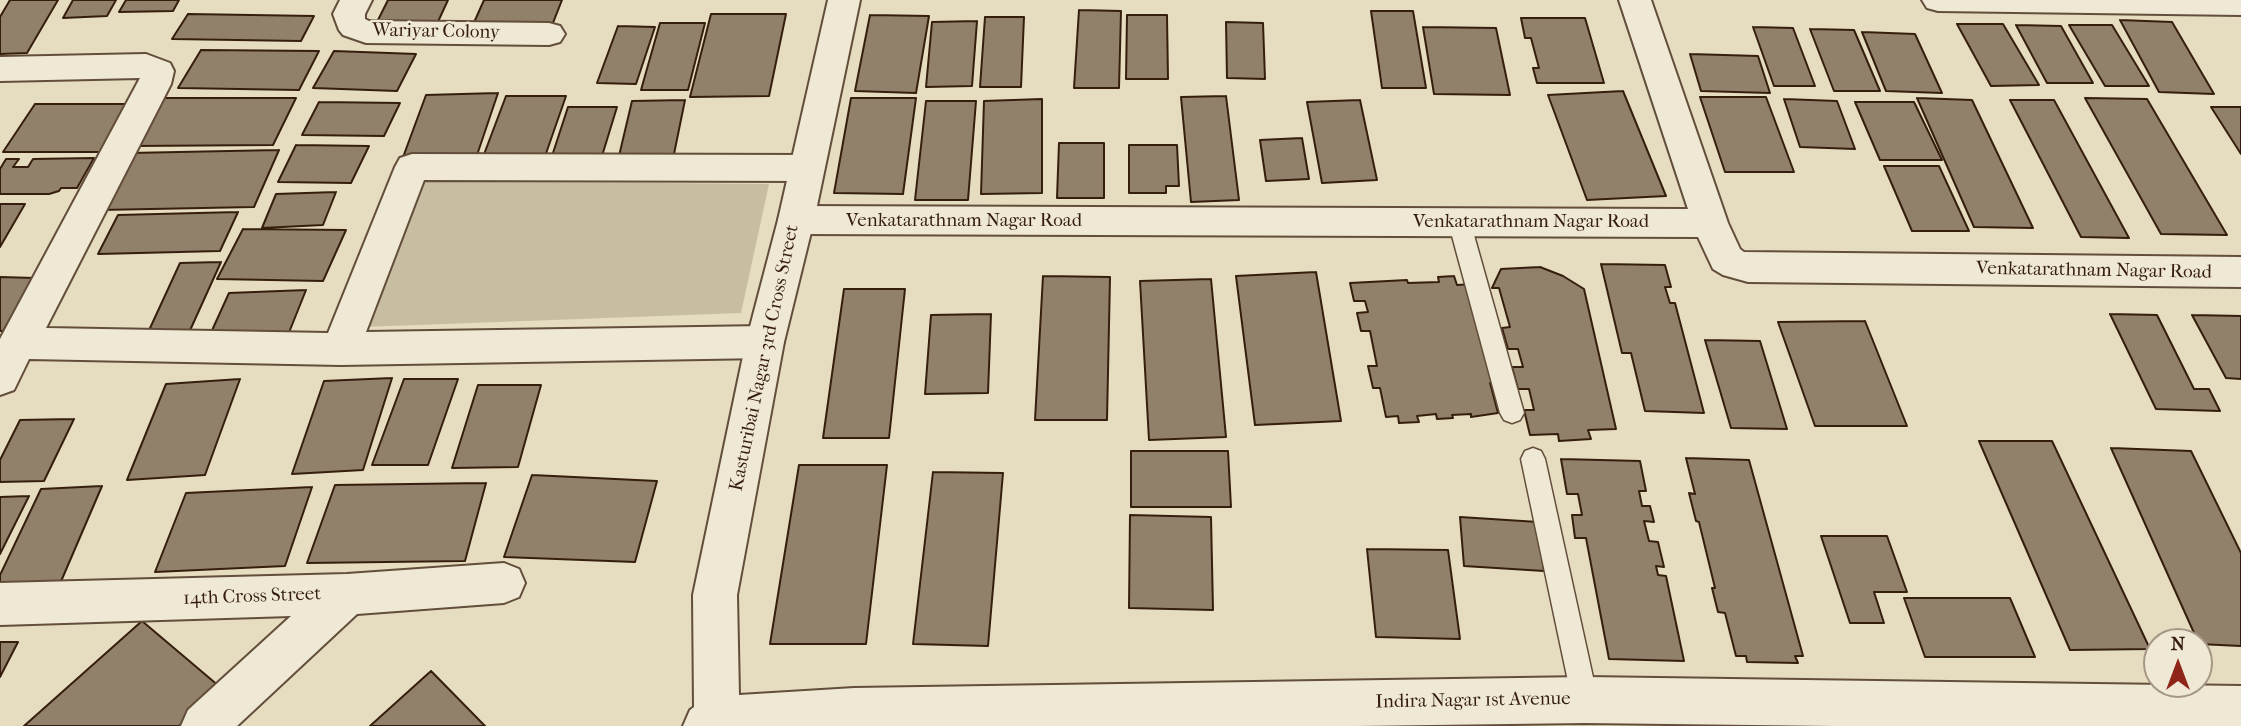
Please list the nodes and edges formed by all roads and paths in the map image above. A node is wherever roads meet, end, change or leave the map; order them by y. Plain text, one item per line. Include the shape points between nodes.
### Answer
1 (356, 0) edge
2 (844, 0) edge
3 (1635, 0) edge
4 (1938, 0) edge
5 (2241, 4) edge
6 (549, 34) dead end
7 (0, 69) edge
8 (807, 168) junction
9 (796, 220) junction
10 (1459, 221) junction
11 (1710, 223) junction
12 (2241, 272) edge
13 (765, 342) junction
14 (17, 343) junction
15 (341, 348) junction
16 (0, 378) edge
17 (1512, 413) dead end
18 (1533, 459) dead end
19 (504, 583) dead end
20 (347, 594) junction
21 (0, 604) edge
22 (1585, 700) junction
23 (2241, 709) edge
24 (1966, 716) edge
25 (712, 723) edge
26 (204, 726) edge

1 - 6 street, Wariyar Colony via 350,22 366,32
2 - 8 street, Kasturibai Nagar 3rd Cross Street
3 - 11 street
4 - 5 street
7 - 14 street via 146,66 159,71
8 - 9 street, Kasturibai Nagar 3rd Cross Street
8 - 15 street via 412,167
9 - 10 street, Venkatarathnam Nagar Road
9 - 13 street, Kasturibai Nagar 3rd Cross Street
10 - 11 street, Venkatarathnam Nagar Road
10 - 17 lane
11 - 12 street, Venkatarathnam Nagar Road via 1726,259 1748,267
13 - 15 street
13 - 25 street, Kasturibai Nagar 3rd Cross Street via 715,595
14 - 15 street
14 - 16 street
18 - 22 lane
19 - 20 street, 14th Cross Street
20 - 21 street, 14th Cross Street
20 - 26 street
22 - 24 street, Indira Nagar 1st Avenue
22 - 25 street, Indira Nagar 1st Avenue via 868,710
23 - 24 street, Indira Nagar 1st Avenue

